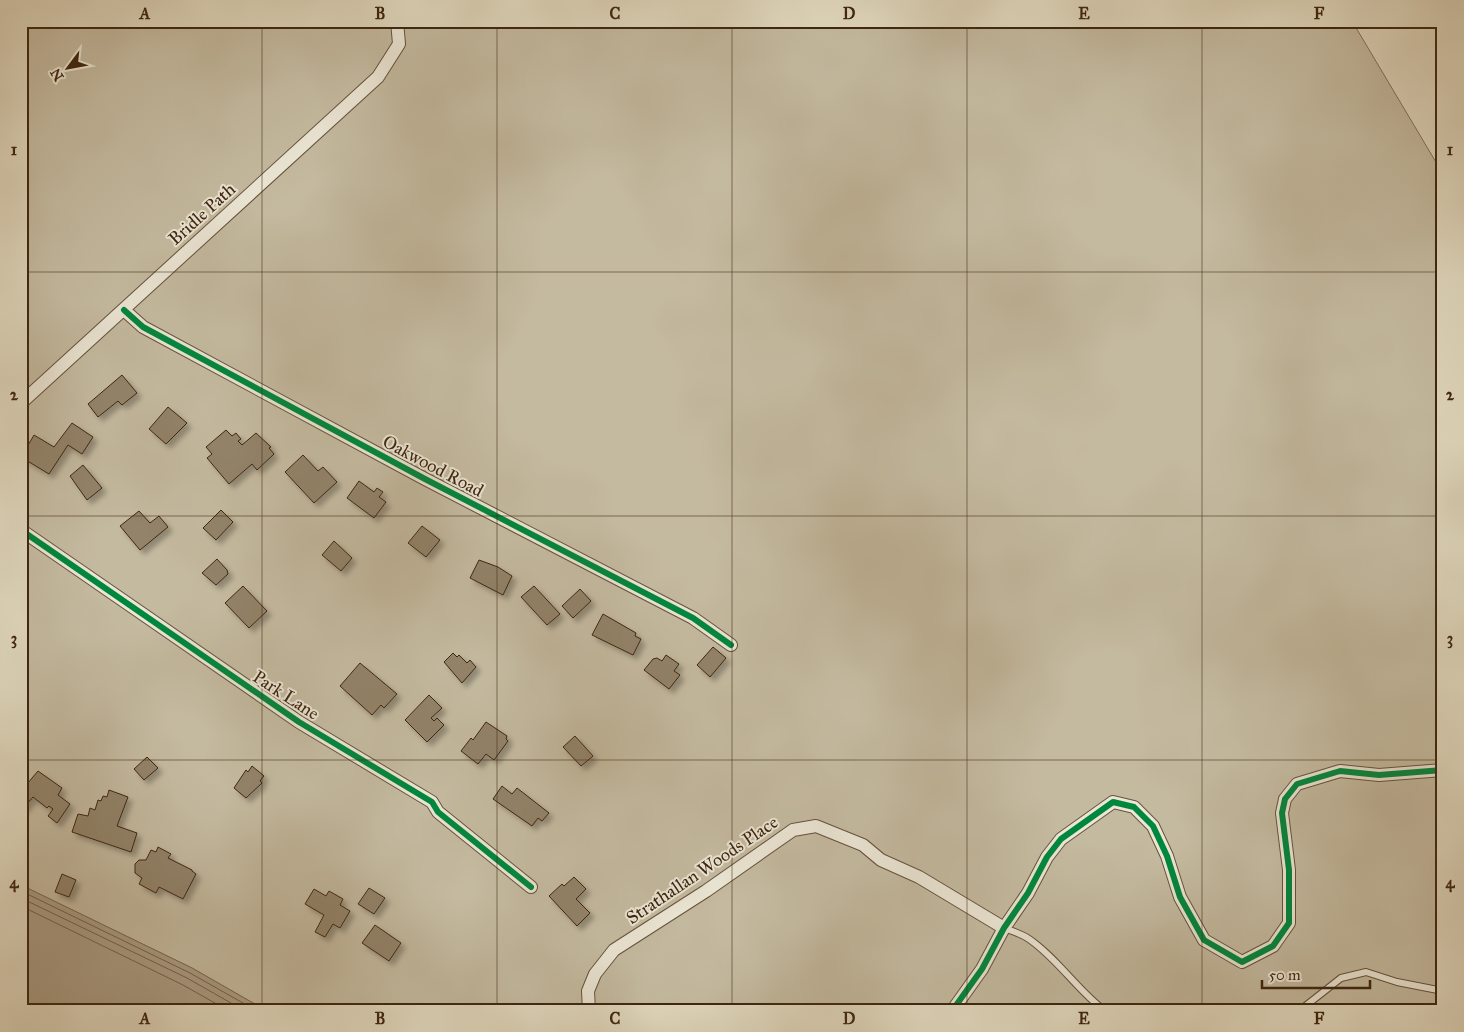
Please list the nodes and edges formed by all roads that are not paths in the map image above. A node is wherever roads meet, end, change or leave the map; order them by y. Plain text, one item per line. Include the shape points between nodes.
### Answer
1 (397, 21) edge
2 (124, 310) junction
3 (21, 403) edge
4 (21, 530) edge
5 (731, 645) dead end
6 (1443, 770) edge
7 (531, 887) dead end
8 (1004, 928) junction
9 (1443, 991) edge
10 (589, 1011) edge
11 (952, 1011) edge
12 (1104, 1011) edge
13 (1299, 1011) edge

1 - 2 street, Bridle Path via 399,44 378,77
2 - 3 street, Bridle Path
2 - 5 street, Oakwood Road via 144,327 425,480 693,618
4 - 7 street, Park Lane via 299,722 432,802 438,812
6 - 8 street via 1379,774 1340,771 1297,784 1285,799 1282,813 1290,870 1289,924 1273,946 1242,962 1204,940 1180,896 1153,826 1134,807 1113,802 1061,839
8 - 10 street, Strathallan Woods Place via 919,877 881,860 863,846 816,826 793,830 614,950 595,974 588,991
8 - 11 street via 982,969
8 - 12 lane via 1028,938
9 - 13 lane via 1366,972 1341,978

